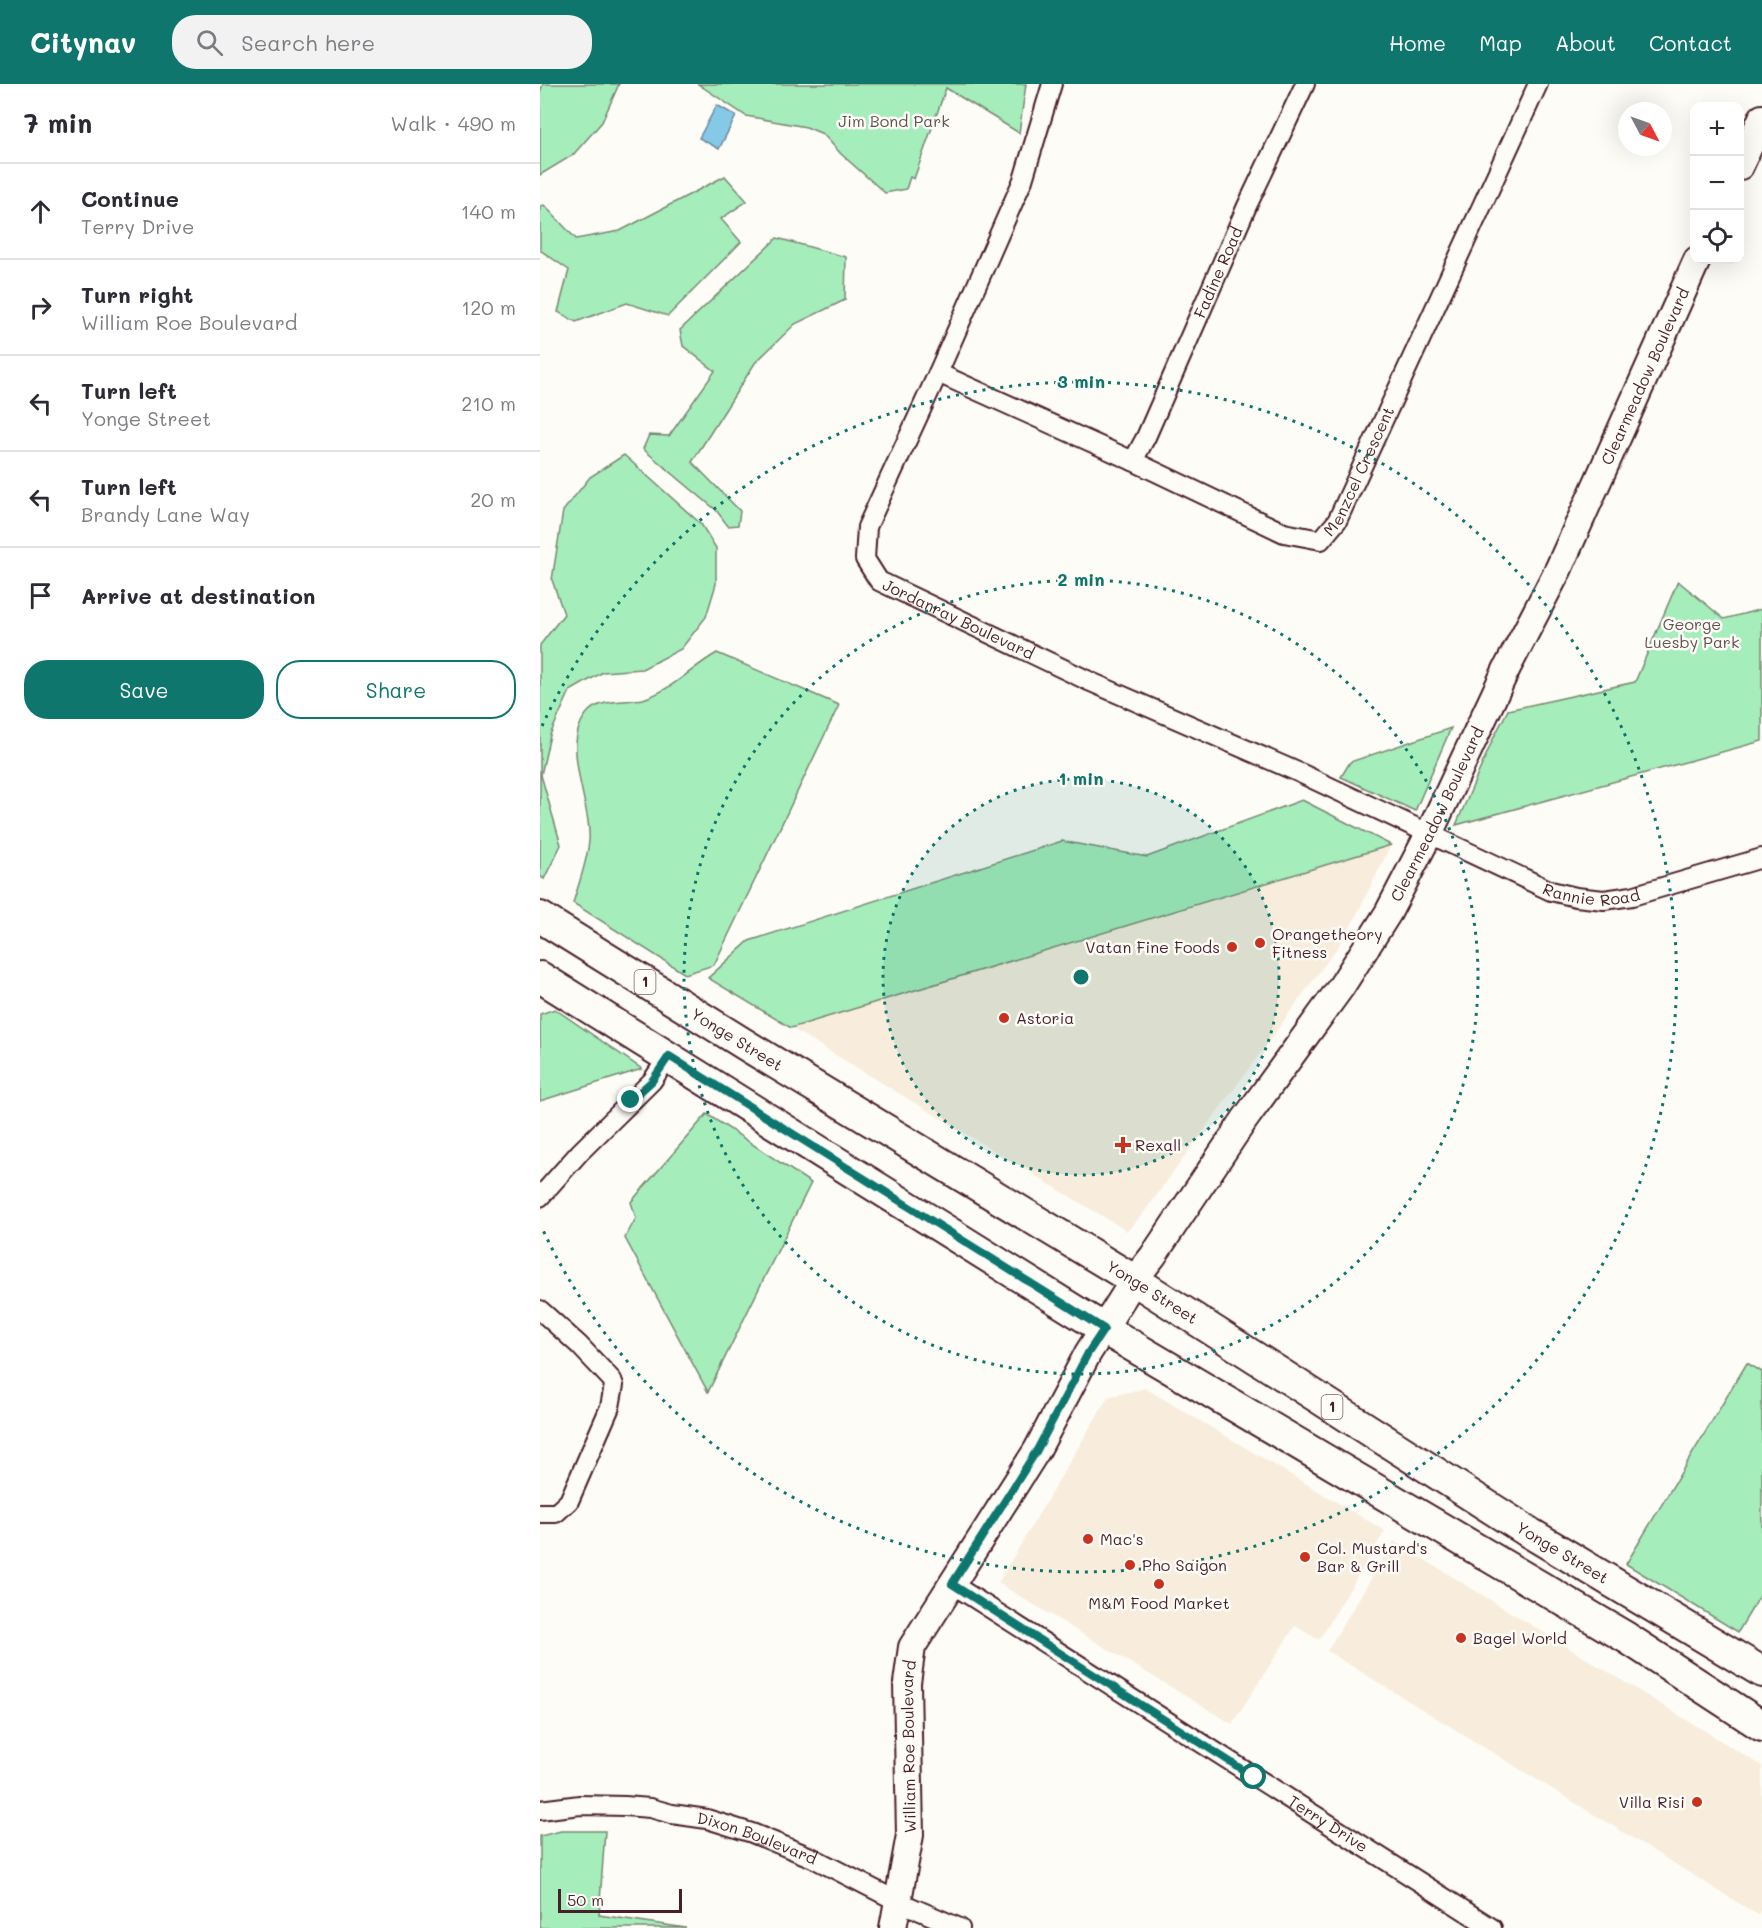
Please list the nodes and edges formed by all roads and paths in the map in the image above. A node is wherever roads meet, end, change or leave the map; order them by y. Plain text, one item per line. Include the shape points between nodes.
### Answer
1 (1052, 84) edge
2 (1305, 84) edge
3 (1538, 84) edge
4 (1762, 118) edge
5 (1744, 157) edge
6 (1695, 264) edge
7 (938, 373) junction
8 (1133, 461) junction
9 (1429, 834) junction
10 (1762, 858) edge
11 (540, 917) edge
12 (540, 977) edge
13 (669, 1056) junction
14 (540, 1197) edge
15 (1134, 1280) junction
16 (540, 1310) edge
17 (1104, 1329) junction
18 (540, 1513) edge
19 (952, 1584) junction
20 (1762, 1672) edge
21 (1762, 1726) edge
22 (540, 1810) edge
23 (897, 1901) junction
24 (893, 1928) edge
25 (960, 1928) edge
26 (1492, 1928) edge

1 - 7 street, Jordanray Boulevard via 1023,180
2 - 8 street, Fadine Road
3 - 8 street, Menzcel Crescent via 1337,521 1321,540 1284,533
4 - 5 street
6 - 9 street, Clearmeadow Boulevard via 1558,570
7 - 8 street, Menzcel Crescent
7 - 9 street, Jordanray Boulevard via 867,527 865,558 879,581 1091,682
9 - 10 street, Rannie Road via 1551,891 1604,900 1632,896
9 - 15 street, Clearmeadow Boulevard via 1388,913 1341,987
11 - 15 main road, Yonge Street / 1
12 - 13 main road
13 - 14 street via 652,1081 587,1144
13 - 17 main road
15 - 17 street, Clearmeadow Boulevard
15 - 20 main road, Yonge Street / 1 via 1530,1533
16 - 18 street via 579,1345 614,1385 610,1407 569,1502 556,1513
17 - 19 street, William Roe Boulevard via 1037,1450
17 - 21 main road via 1627,1638
19 - 23 street, William Roe Boulevard via 912,1647 907,1683 910,1835
19 - 26 street, Terry Drive
22 - 23 street, Dixon Boulevard via 580,1805 625,1806 707,1819 813,1858
23 - 24 street, William Roe Boulevard
23 - 25 street, Dixon Boulevard

